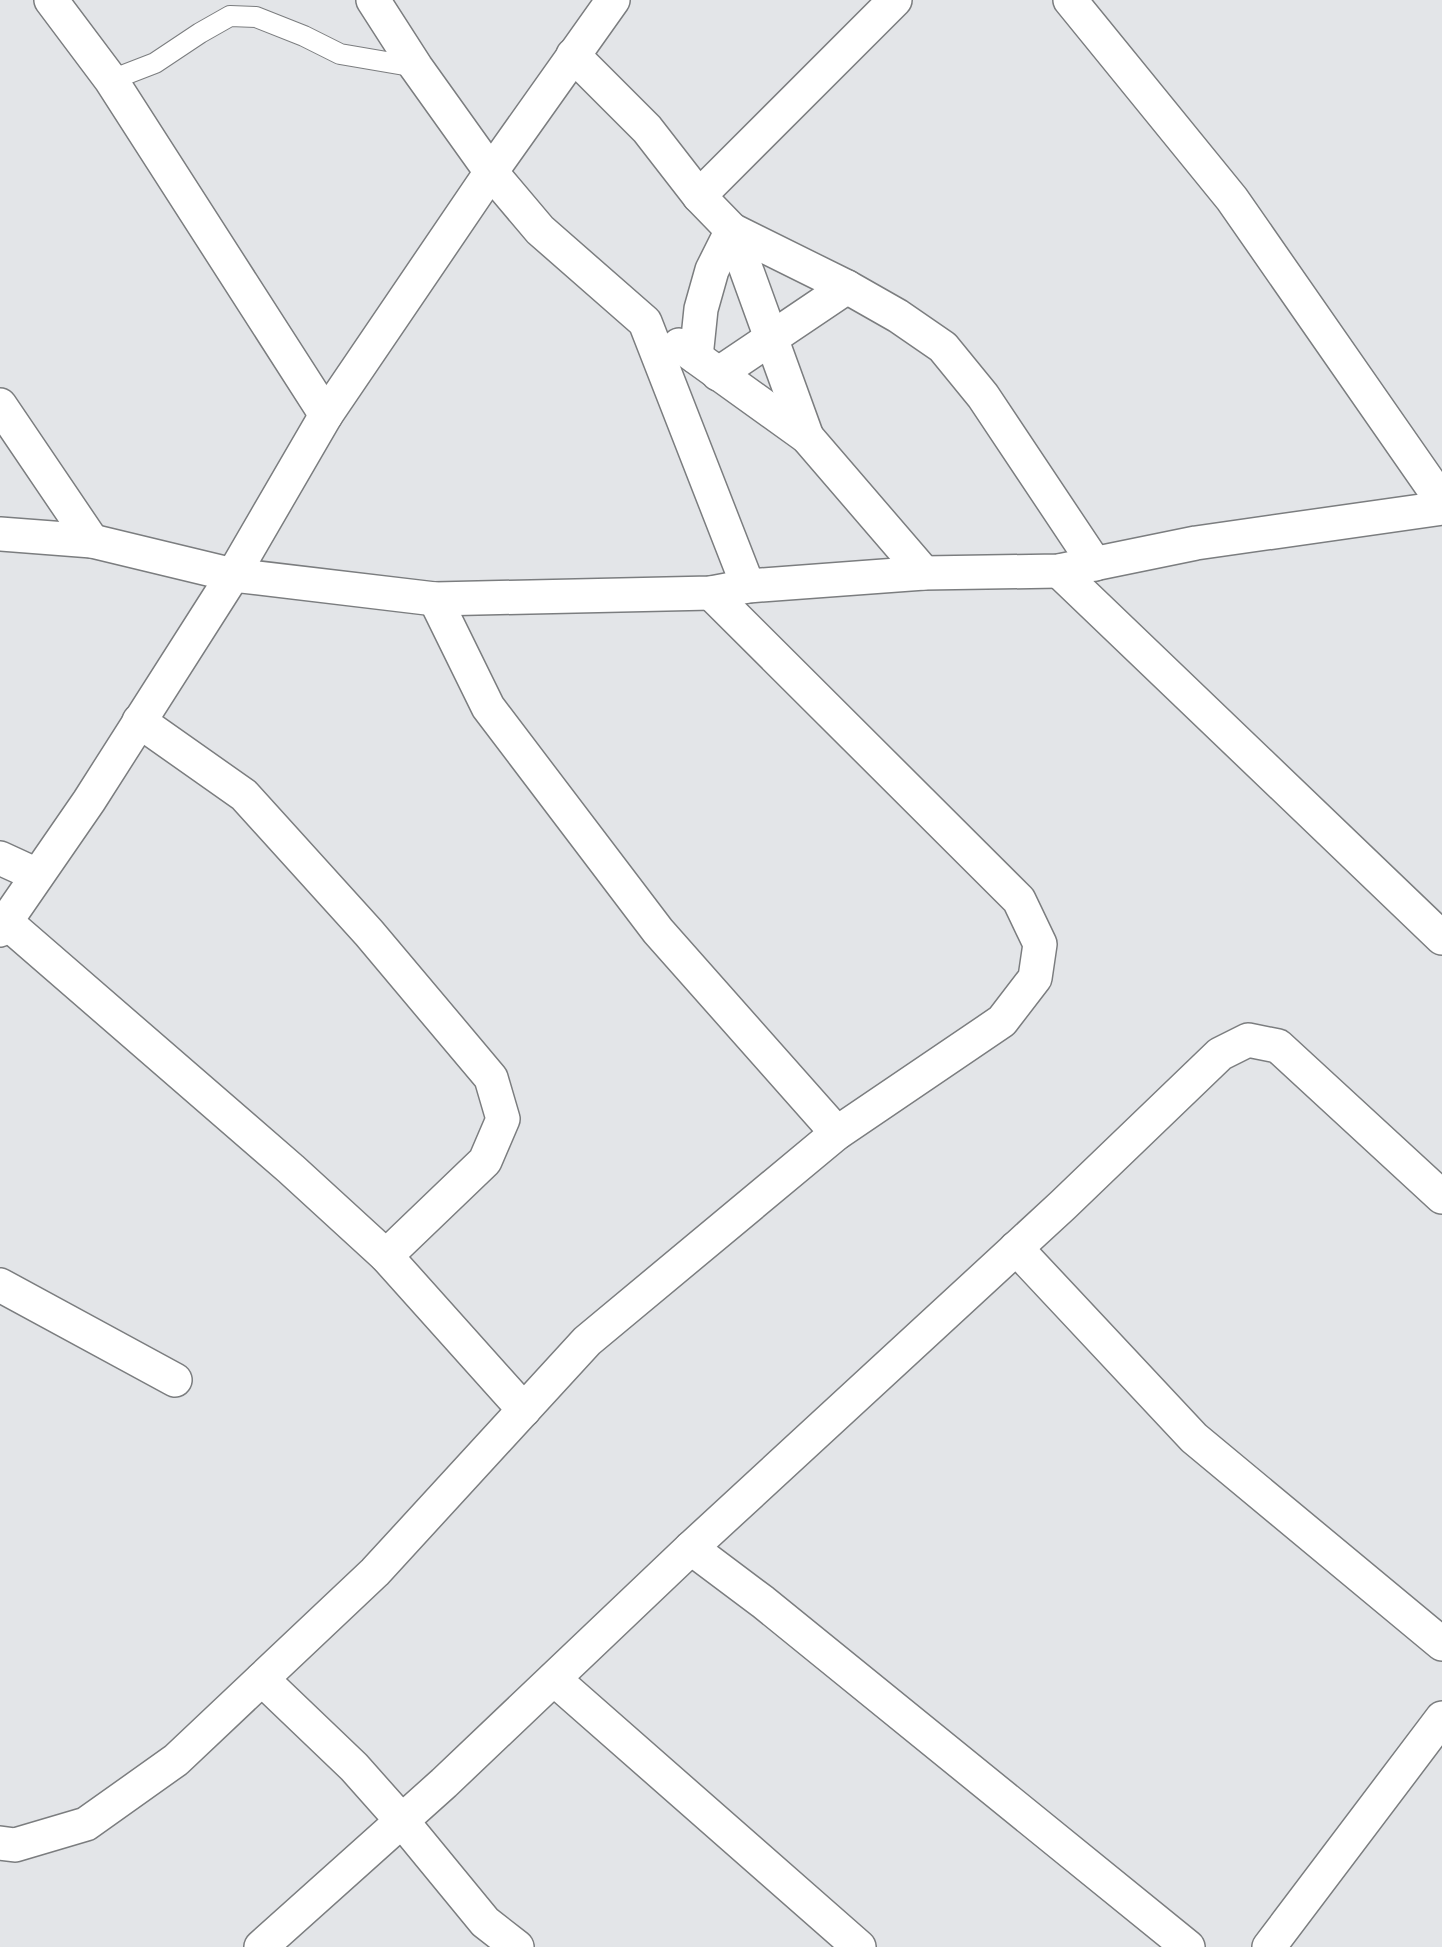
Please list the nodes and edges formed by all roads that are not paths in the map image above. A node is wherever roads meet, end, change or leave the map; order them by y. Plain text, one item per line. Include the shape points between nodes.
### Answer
1 (51, 0) edge
2 (373, 0) edge
3 (613, 0) edge
4 (895, 0) edge
5 (1070, 0) edge
6 (573, 55) junction
7 (416, 67) junction
8 (111, 80) junction
9 (491, 172) junction
10 (699, 196) junction
11 (732, 230) junction
12 (847, 287) junction
13 (645, 322) junction
14 (770, 339) junction
15 (707, 366) junction
16 (0, 405) edge
17 (326, 415) junction
18 (807, 437) junction
19 (1442, 501) edge
20 (1442, 508) edge
21 (0, 534) edge
22 (92, 541) junction
23 (1095, 564) junction
24 (1059, 571) junction
25 (924, 573) junction
26 (233, 575) junction
27 (748, 586) junction
28 (711, 593) junction
29 (435, 599) junction
30 (139, 721) junction
31 (0, 858) edge
32 (37, 875) junction
33 (3, 925) edge
34 (1442, 938) edge
35 (837, 1133) junction
36 (1442, 1197) edge
37 (1016, 1248) junction
38 (386, 1256) junction
39 (0, 1286) edge
40 (175, 1380) dead end
41 (524, 1410) junction
42 (691, 1548) junction
43 (1442, 1644) edge
44 (262, 1679) junction
45 (554, 1679) junction
46 (1442, 1718) edge
47 (402, 1821) junction
48 (0, 1844) edge
49 (261, 1947) edge
50 (517, 1947) edge
51 (859, 1947) edge
52 (1188, 1947) edge
53 (1269, 1947) edge

1 - 8 street
2 - 7 street
3 - 6 street
4 - 10 street
5 - 19 street via 1232,199
6 - 9 street
6 - 10 street via 647,129
7 - 8 lane via 340,54 256,17 230,16 155,63
7 - 9 street
8 - 17 street
9 - 13 street via 540,230
9 - 17 street
10 - 11 street
11 - 12 street
11 - 14 street
11 - 15 street via 712,270 701,309
12 - 14 street
12 - 23 street via 943,347 984,396
13 - 15 street
13 - 27 street
14 - 15 street
14 - 18 street
15 - 18 street
16 - 22 street
17 - 26 street
18 - 25 street
20 - 23 street via 1196,543
21 - 22 street
22 - 26 street
23 - 24 street
24 - 25 street
24 - 34 street
25 - 27 street
26 - 29 street
26 - 30 street
27 - 28 street
28 - 29 street
28 - 35 street via 1019,900 1040,944 1035,978 1002,1021
29 - 35 street via 495,717 658,931
30 - 32 street
30 - 38 street via 244,795 369,933 491,1078 503,1119 485,1161
31 - 32 street
32 - 33 street
33 - 38 street via 282,1161
35 - 41 street via 586,1341
36 - 37 street via 1278,1046 1248,1040 1220,1054
37 - 42 street
37 - 43 street via 1194,1438
38 - 41 street
39 - 40 street
41 - 44 street via 375,1572
42 - 45 street
42 - 52 street via 764,1602
44 - 47 street via 354,1767
44 - 48 street via 176,1760 86,1824 15,1845
45 - 47 street
45 - 51 street
46 - 53 street
47 - 49 street
47 - 50 street via 485,1922

